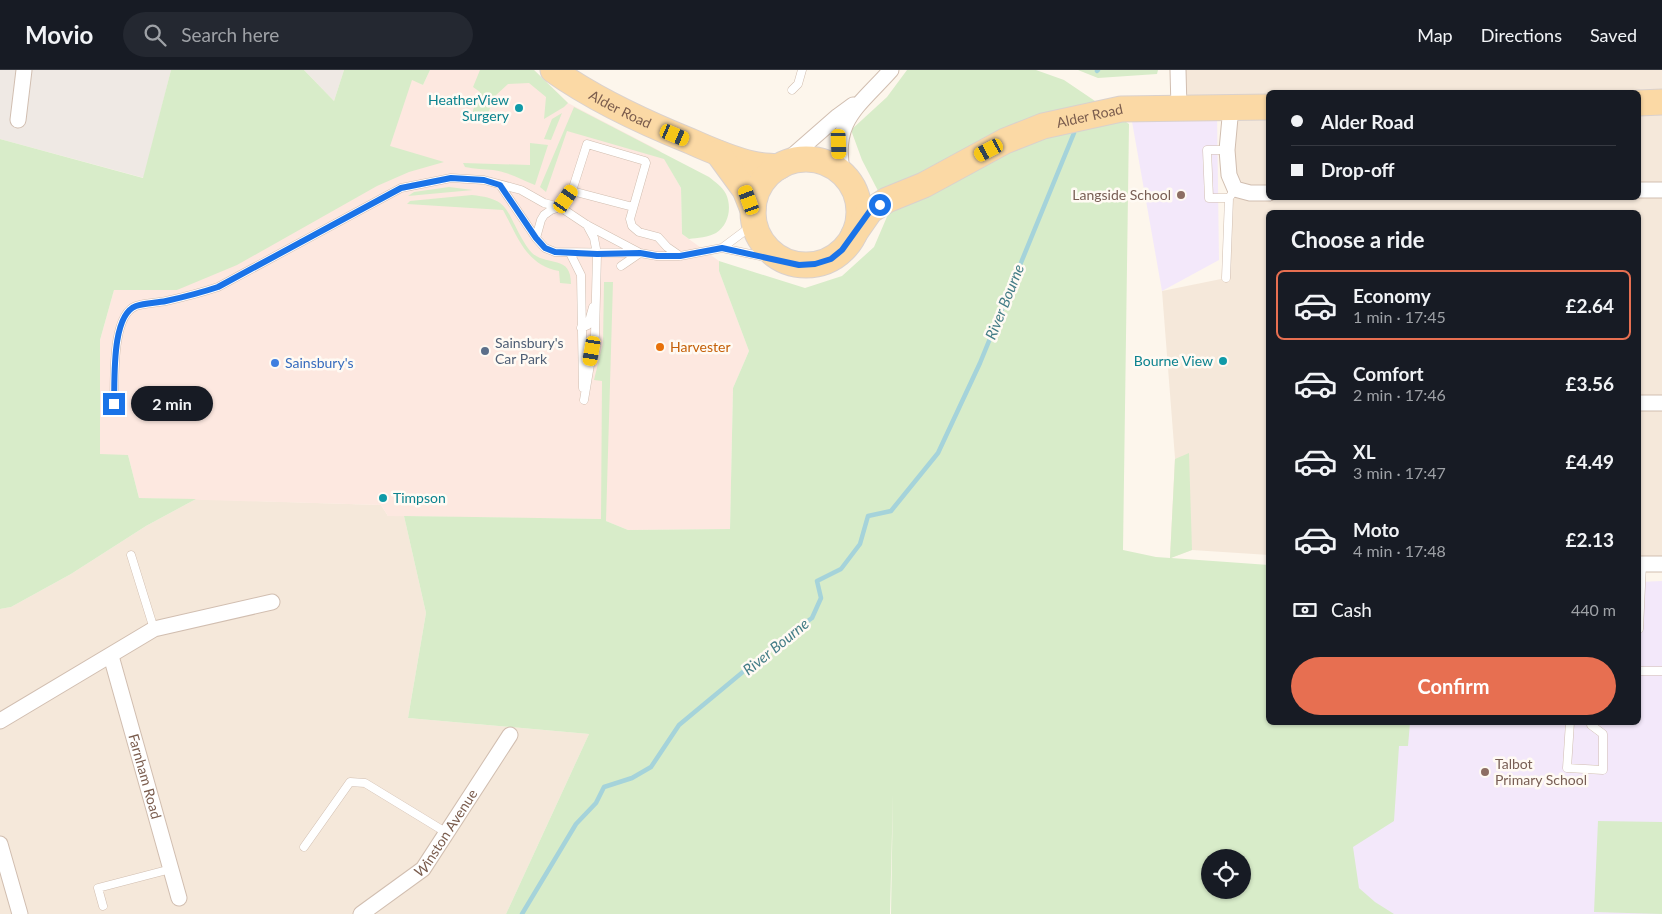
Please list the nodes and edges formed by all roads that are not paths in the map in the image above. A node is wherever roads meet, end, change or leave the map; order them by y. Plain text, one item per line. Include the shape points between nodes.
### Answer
1 (24, 70) edge
2 (553, 70) edge
3 (802, 70) edge
4 (891, 70) edge
5 (1178, 70) edge
6 (792, 90) dead end
7 (864, 97) junction
8 (1662, 102) edge
9 (1641, 103) edge
10 (1231, 107) junction
11 (1266, 107) edge
12 (1179, 108) junction
13 (18, 120) dead end
14 (1228, 150) junction
15 (718, 153) junction
16 (780, 166) junction
17 (846, 178) junction
18 (500, 185) junction
19 (924, 185) junction
20 (1641, 190) edge
21 (1662, 190) edge
22 (572, 191) junction
23 (1232, 193) junction
24 (1266, 193) edge
25 (560, 207) junction
26 (633, 207) junction
27 (754, 217) junction
28 (586, 226) junction
29 (854, 234) junction
30 (536, 238) junction
31 (722, 248) junction
32 (570, 253) junction
33 (640, 253) junction
34 (597, 254) junction
35 (680, 256) junction
36 (784, 260) junction
37 (621, 266) dead end
38 (1226, 278) dead end
39 (596, 295) junction
40 (581, 328) junction
41 (1641, 403) edge
42 (1662, 403) edge
43 (114, 404) dead end
44 (131, 555) dead end
45 (1641, 564) edge
46 (1662, 564) edge
47 (272, 602) dead end
48 (154, 629) junction
49 (111, 656) junction
50 (1641, 671) edge
51 (1662, 671) edge
52 (0, 721) edge
53 (1570, 725) edge
54 (1591, 725) edge
55 (510, 735) dead end
56 (447, 833) junction
57 (0, 844) edge
58 (304, 847) dead end
59 (171, 869) junction
60 (179, 898) dead end
61 (103, 906) dead end
62 (20, 914) edge
63 (361, 914) edge

1 - 13 street
2 - 15 main road, Alder Road via 628,114
3 - 6 lane via 798,84
4 - 7 street
5 - 12 street
7 - 16 street
7 - 17 street via 841,133 840,161
8 - 9 main road
10 - 11 main road, Alder Road
10 - 12 main road, Alder Road
10 - 14 street
12 - 19 main road, Alder Road via 1121,109 1043,126 1005,141
14 - 23 street
14 - 23 lane via 1207,150 1209,198
15 - 16 main road, Alder Road via 753,164
15 - 27 main road via 745,190
16 - 17 main road via 815,160 829,165
16 - 27 main road via 761,184 756,195
17 - 19 main road, Alder Road via 881,188
17 - 29 main road via 856,196 858,208
18 - 25 lane via 521,190 544,203
18 - 30 lane
18 - 43 lane via 484,180 451,178 401,188 218,287 195,296 134,306 120,326
19 - 29 main road, Alder Road via 887,200 870,211
20 - 21 street
22 - 25 lane
22 - 26 lane
22 - 26 lane via 588,144 645,162
23 - 24 street
23 - 38 lane
25 - 28 lane
25 - 30 lane via 544,215
26 - 35 lane via 632,226 639,232 658,236
27 - 31 lane
27 - 36 main road via 759,238
28 - 33 lane
28 - 34 lane via 594,238
29 - 36 main road via 842,250 825,262 806,265
30 - 32 lane via 545,248
31 - 35 lane
31 - 36 lane
32 - 34 lane
32 - 40 lane via 580,276
33 - 34 lane
33 - 35 lane
33 - 37 lane
34 - 39 lane
39 - 40 lane via 588,325
39 - 40 lane via 595,335 584,400
41 - 42 street
44 - 48 lane
45 - 46 street
47 - 48 street
48 - 49 street
49 - 52 street
49 - 59 street, Farnham Road
50 - 51 lane
53 - 54 lane via 1567,768 1603,770 1603,734
55 - 56 street, Winston Avenue
56 - 58 lane via 366,783 350,782
56 - 63 street, Winston Avenue via 423,869
57 - 62 street
59 - 60 street, Farnham Road
59 - 61 lane via 98,888

